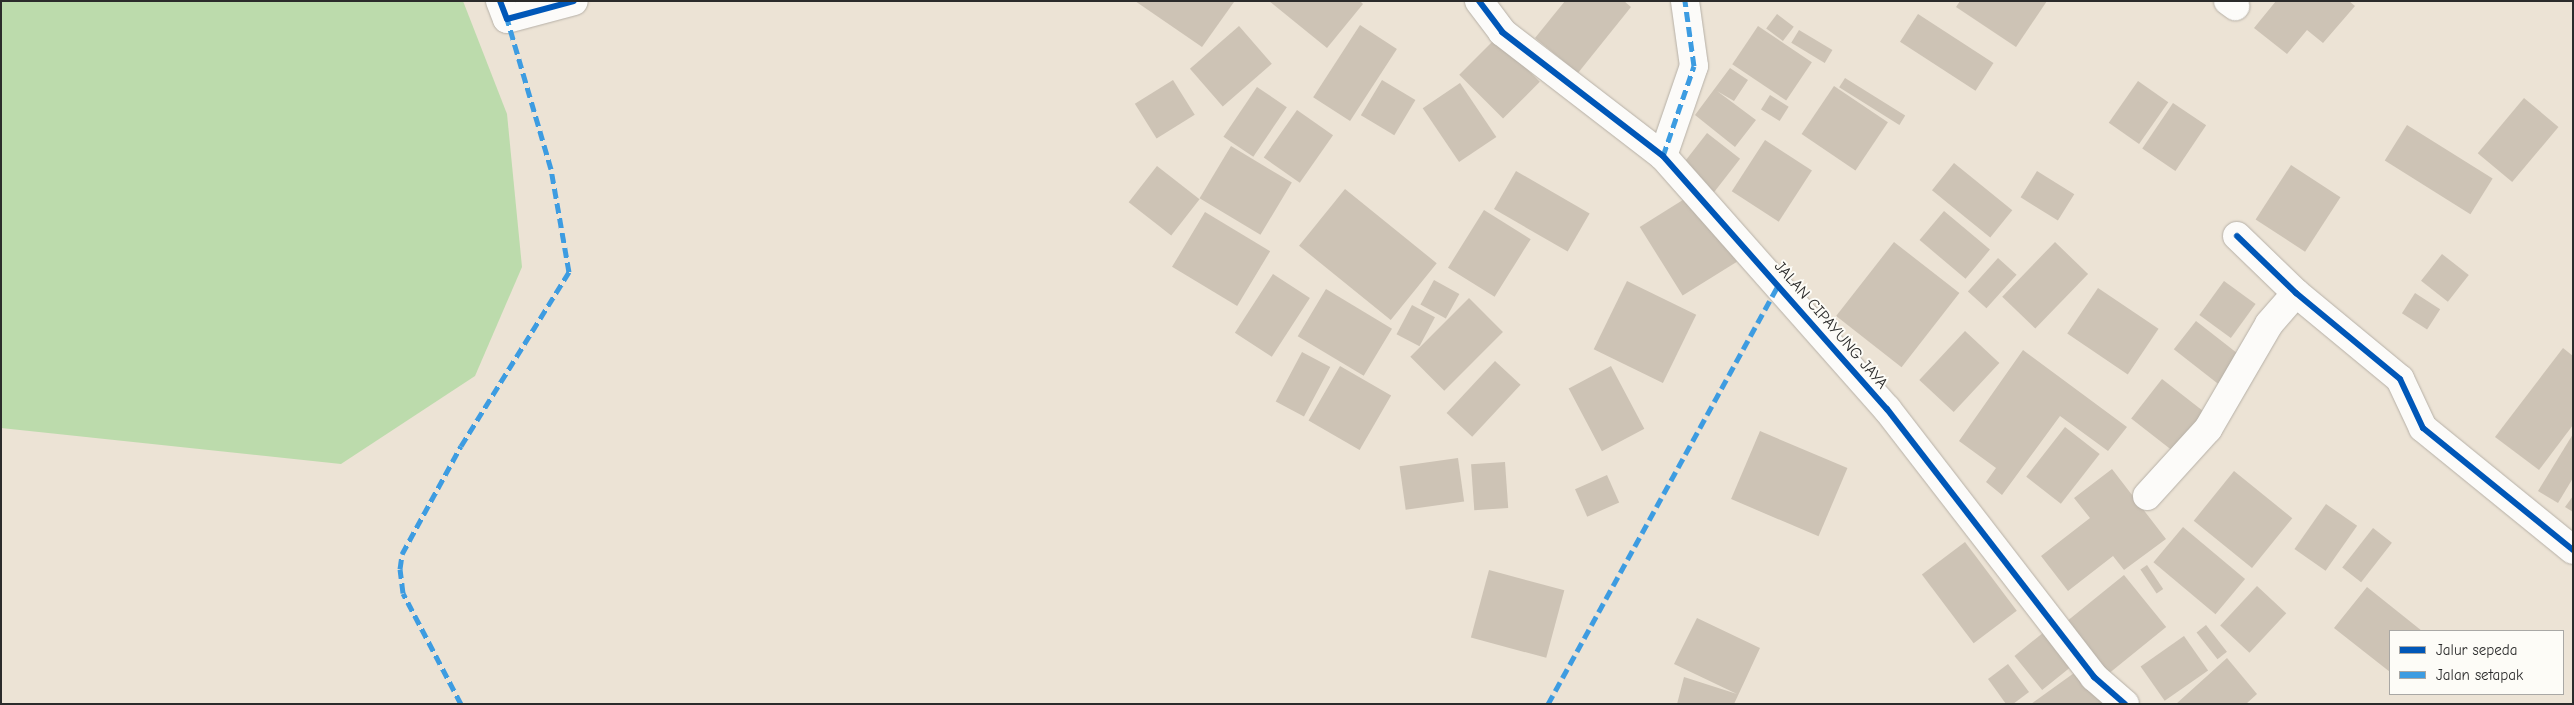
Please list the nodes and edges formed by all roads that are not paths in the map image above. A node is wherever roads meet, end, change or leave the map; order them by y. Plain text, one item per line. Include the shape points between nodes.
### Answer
1 (574, 1) edge
2 (1479, 1) edge
3 (1685, 1) edge
4 (503, 10) edge
5 (1663, 156) junction
6 (2237, 236) dead end
7 (2296, 293) junction
8 (2147, 496) dead end
9 (2573, 550) edge
10 (2124, 704) edge

1 - 4 street
2 - 5 street, JALAN CIPAYUNG JAYA via 1502,32
3 - 5 street via 1694,66
5 - 10 street, JALAN CIPAYUNG JAYA via 1887,409 2094,677
6 - 7 street
7 - 8 street via 2269,324 2208,429
7 - 9 street via 2380,359 2400,379 2423,428

